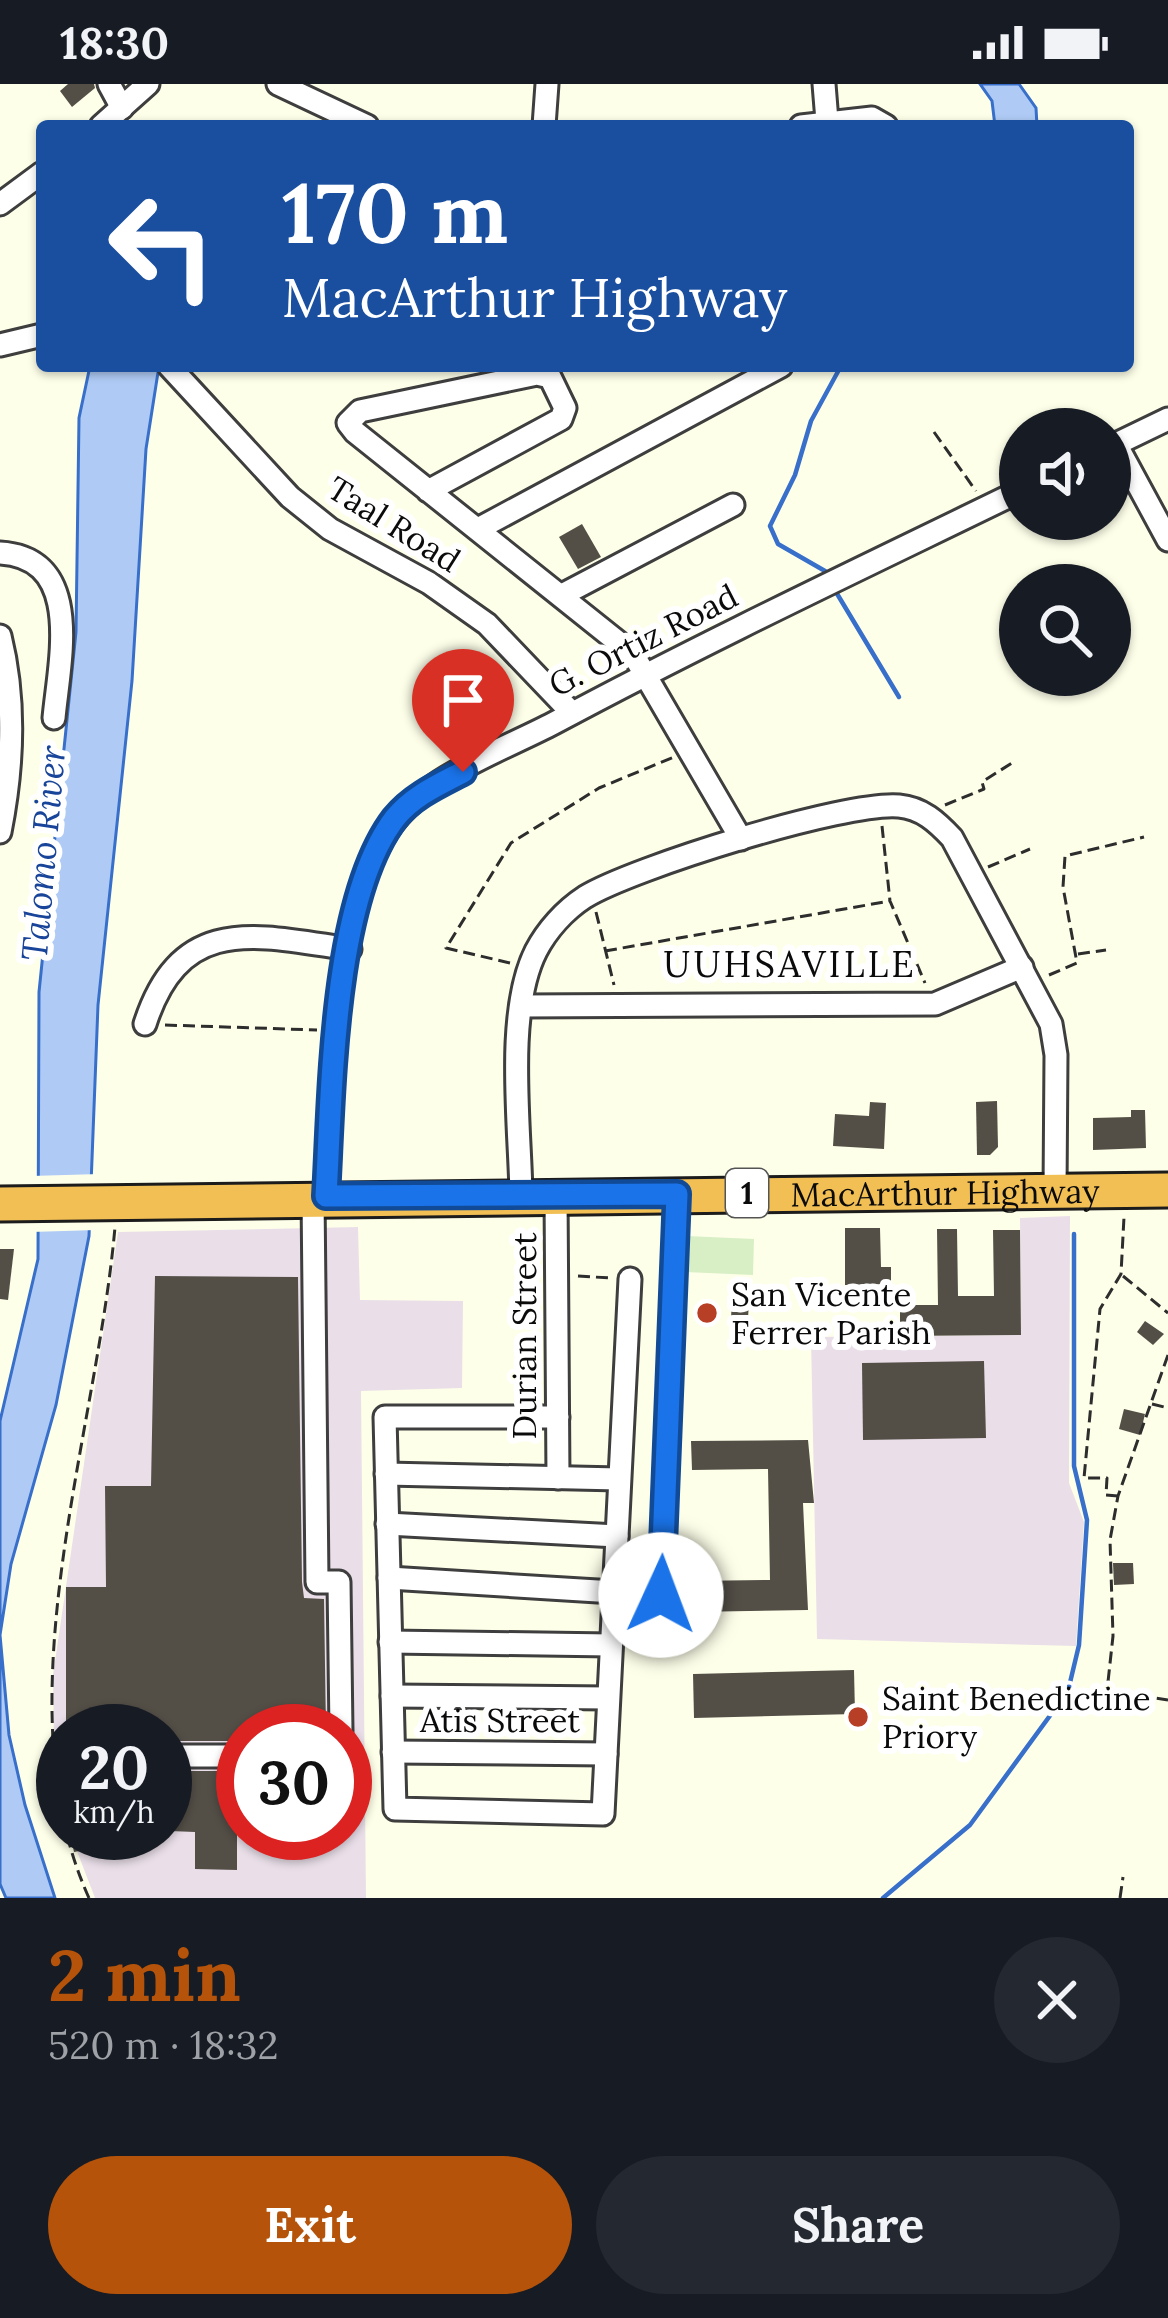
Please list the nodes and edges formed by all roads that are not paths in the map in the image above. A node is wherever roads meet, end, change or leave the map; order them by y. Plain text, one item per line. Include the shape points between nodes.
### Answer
1 (109, 84) edge
2 (148, 84) edge
3 (278, 84) edge
4 (547, 84) edge
5 (824, 84) edge
6 (122, 108) junction
7 (108, 120) edge
8 (354, 120) edge
9 (544, 120) edge
10 (827, 120) edge
11 (842, 120) edge
12 (876, 120) edge
13 (36, 177) edge
14 (0, 204) edge
15 (36, 336) edge
16 (0, 345) edge
17 (180, 372) edge
18 (770, 372) edge
19 (1168, 419) edge
20 (1131, 437) edge
21 (1131, 476) edge
22 (428, 491) junction
23 (999, 501) edge
24 (733, 505) dead end
25 (478, 529) junction
26 (1168, 539) edge
27 (0, 553) edge
28 (562, 595) junction
29 (0, 636) edge
30 (647, 673) junction
31 (572, 713) junction
32 (54, 718) dead end
33 (0, 832) edge
34 (741, 839) junction
35 (350, 949) junction
36 (1026, 975) junction
37 (522, 1006) junction
38 (145, 1024) road end
39 (1168, 1190) edge
40 (1055, 1192) junction
41 (677, 1194) junction
42 (521, 1195) junction
43 (556, 1195) junction
44 (320, 1196) junction
45 (8, 1204) edge
46 (630, 1279) road end
47 (558, 1417) junction
48 (386, 1474) junction
49 (558, 1478) junction
50 (620, 1479) junction
51 (387, 1524) junction
52 (617, 1536) junction
53 (388, 1578) junction
54 (614, 1592) junction
55 (659, 1640) dead end
56 (390, 1642) junction
57 (611, 1645) junction
58 (392, 1696) junction
59 (608, 1698) junction
60 (341, 1704) edge
61 (393, 1753) junction
62 (606, 1754) junction

1 - 6 street
2 - 6 street
3 - 8 street
4 - 9 street
5 - 10 street
6 - 7 street
11 - 12 street
13 - 14 street
15 - 16 street
17 - 31 street, Taal Road via 290,497 487,624
18 - 25 street
19 - 20 street
21 - 26 street
22 - 22 street via 348,420 360,411 550,377 562,419
22 - 25 street
23 - 30 street, G. Ortiz Road
24 - 28 street
25 - 28 street
27 - 32 street via 27,560 57,589
28 - 30 street
29 - 33 street via 11,726
30 - 31 street, G. Ortiz Road
30 - 34 street
31 - 35 street, G. Ortiz Road via 408,804 380,841
34 - 36 street via 883,806 929,816 974,874
34 - 37 street via 592,893 555,923 529,968
35 - 38 street via 238,934 210,940 169,977
35 - 44 street, G. Ortiz Road
36 - 37 street via 934,1004
36 - 40 street via 1051,1024 1056,1055
37 - 42 street
39 - 40 highway, MacArthur Highway / 1
40 - 41 highway, MacArthur Highway / 1
41 - 43 highway, MacArthur Highway / 1
41 - 55 street
42 - 43 highway, MacArthur Highway / 1
42 - 44 highway, MacArthur Highway / 1
43 - 47 street, Durian Street
44 - 45 highway, MacArthur Highway / 1
44 - 60 street, G. Ortiz Road via 316,1582 339,1582
46 - 50 street
47 - 48 street via 385,1417
47 - 49 street, Durian Street
48 - 49 street
48 - 51 street
49 - 50 street
50 - 52 street
51 - 52 street
51 - 53 street
52 - 54 street
53 - 54 street
53 - 56 street
54 - 57 street
56 - 57 street
56 - 58 street
57 - 59 street
58 - 59 street
58 - 61 street
59 - 62 street
61 - 62 street, Atis Street
61 - 62 street via 394,1809 603,1814

